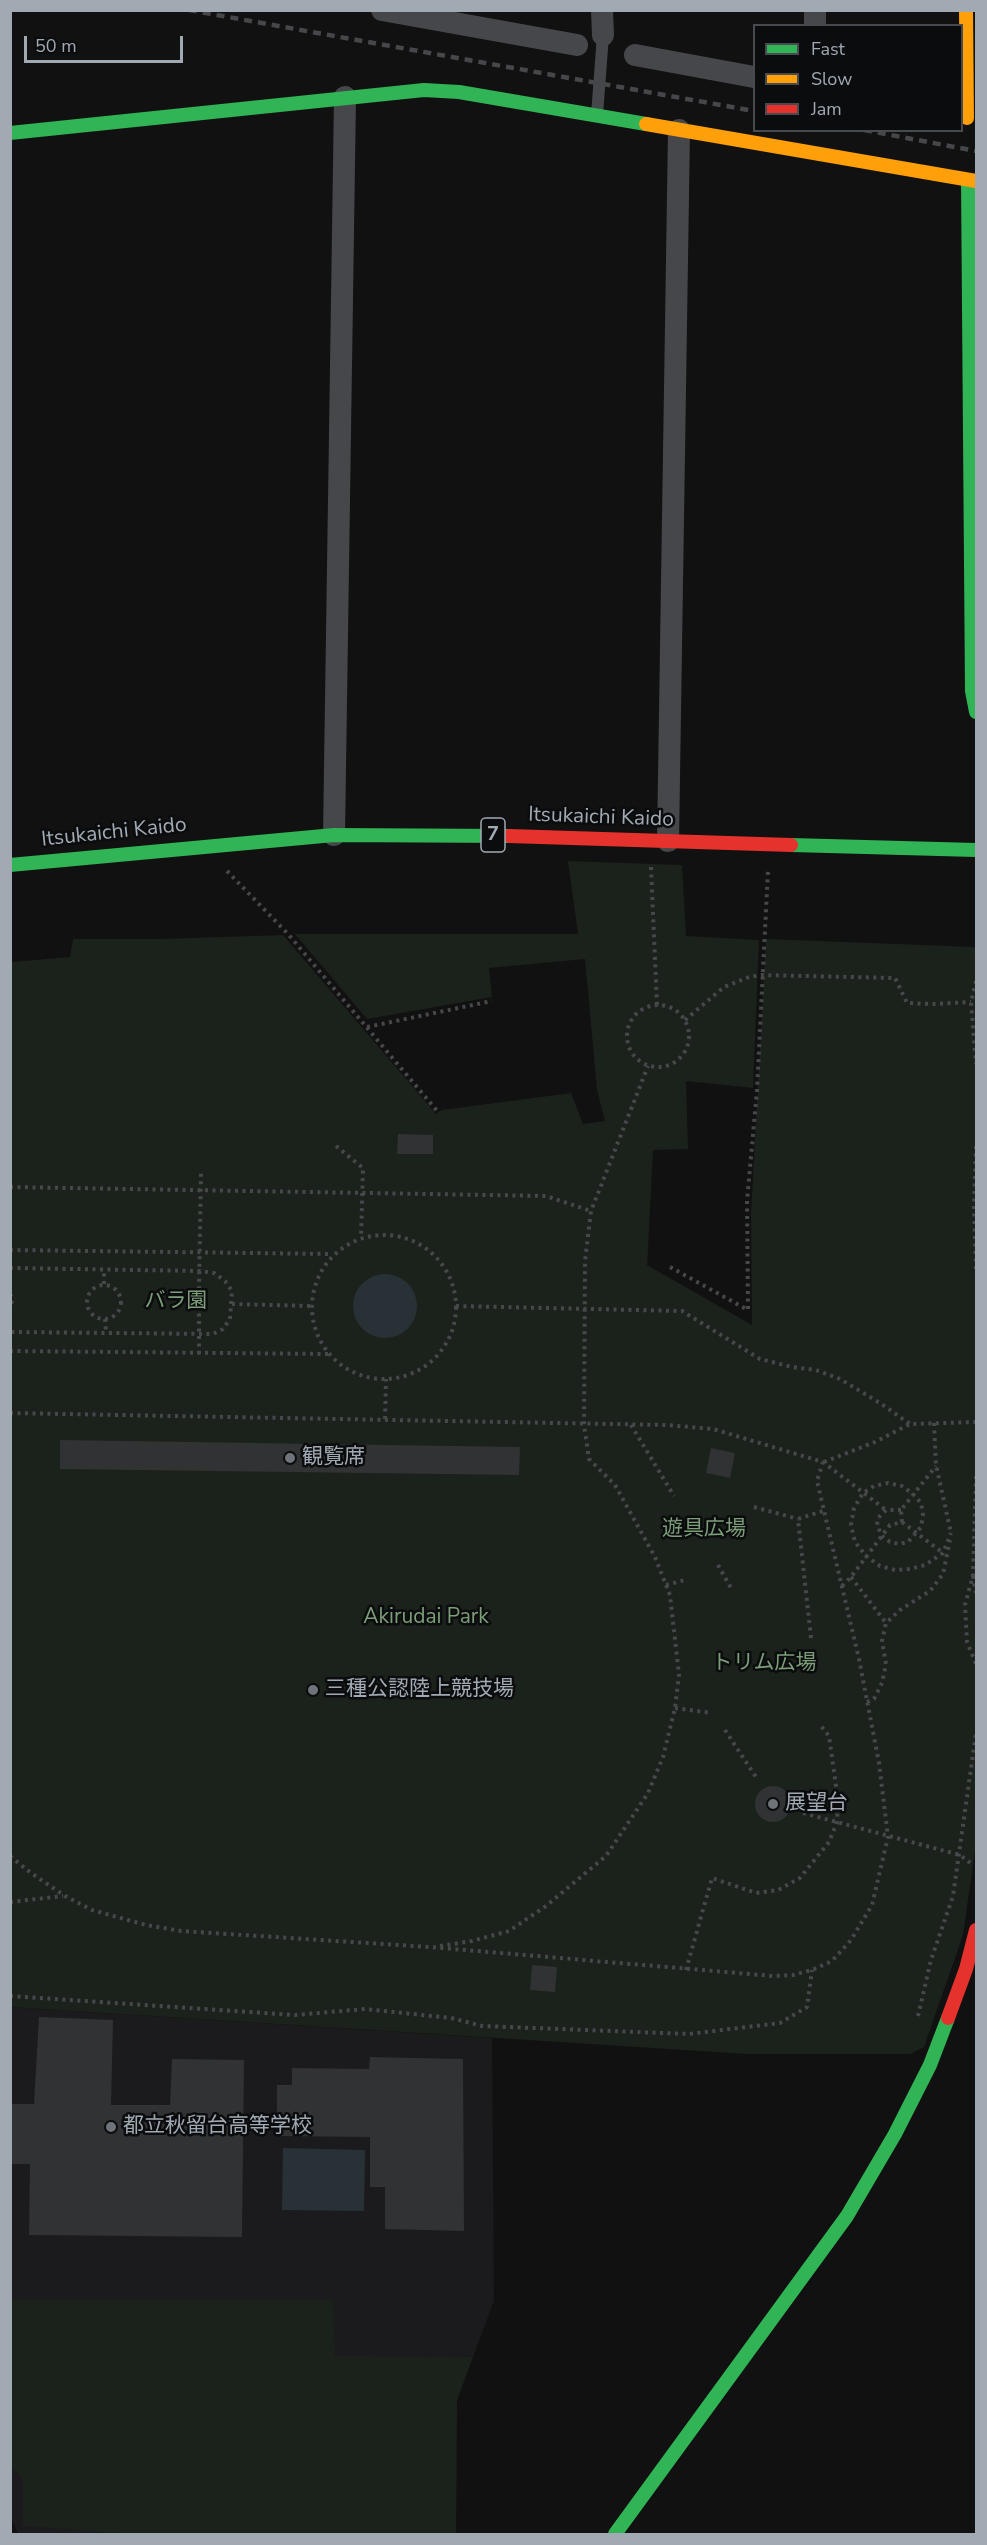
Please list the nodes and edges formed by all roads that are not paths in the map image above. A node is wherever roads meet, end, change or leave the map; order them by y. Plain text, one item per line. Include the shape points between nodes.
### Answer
1 (382, 10) edge
2 (602, 10) edge
3 (966, 10) edge
4 (603, 35) joint
5 (577, 45) dead end
6 (635, 55) dead end
7 (753, 77) edge
8 (345, 97) junction
9 (597, 116) junction
10 (968, 119) edge
11 (679, 130) junction
12 (10, 134) edge
13 (972, 180) edge
14 (976, 712) edge
15 (334, 835) junction
16 (668, 841) junction
17 (976, 850) edge
18 (10, 865) edge
19 (976, 1930) edge
20 (615, 2535) edge

1 - 5 street
2 - 4 street
3 - 10 street
4 - 9 lane
6 - 7 street
8 - 9 street via 424,90 459,92
8 - 12 street
8 - 15 street
9 - 11 street
11 - 13 street
11 - 16 street
13 - 14 street via 972,691
15 - 16 street, Itsukaichi Kaido / 7
15 - 18 street, Itsukaichi Kaido / 7
16 - 17 street, Itsukaichi Kaido / 7
19 - 20 street via 930,2065 896,2134 847,2216

